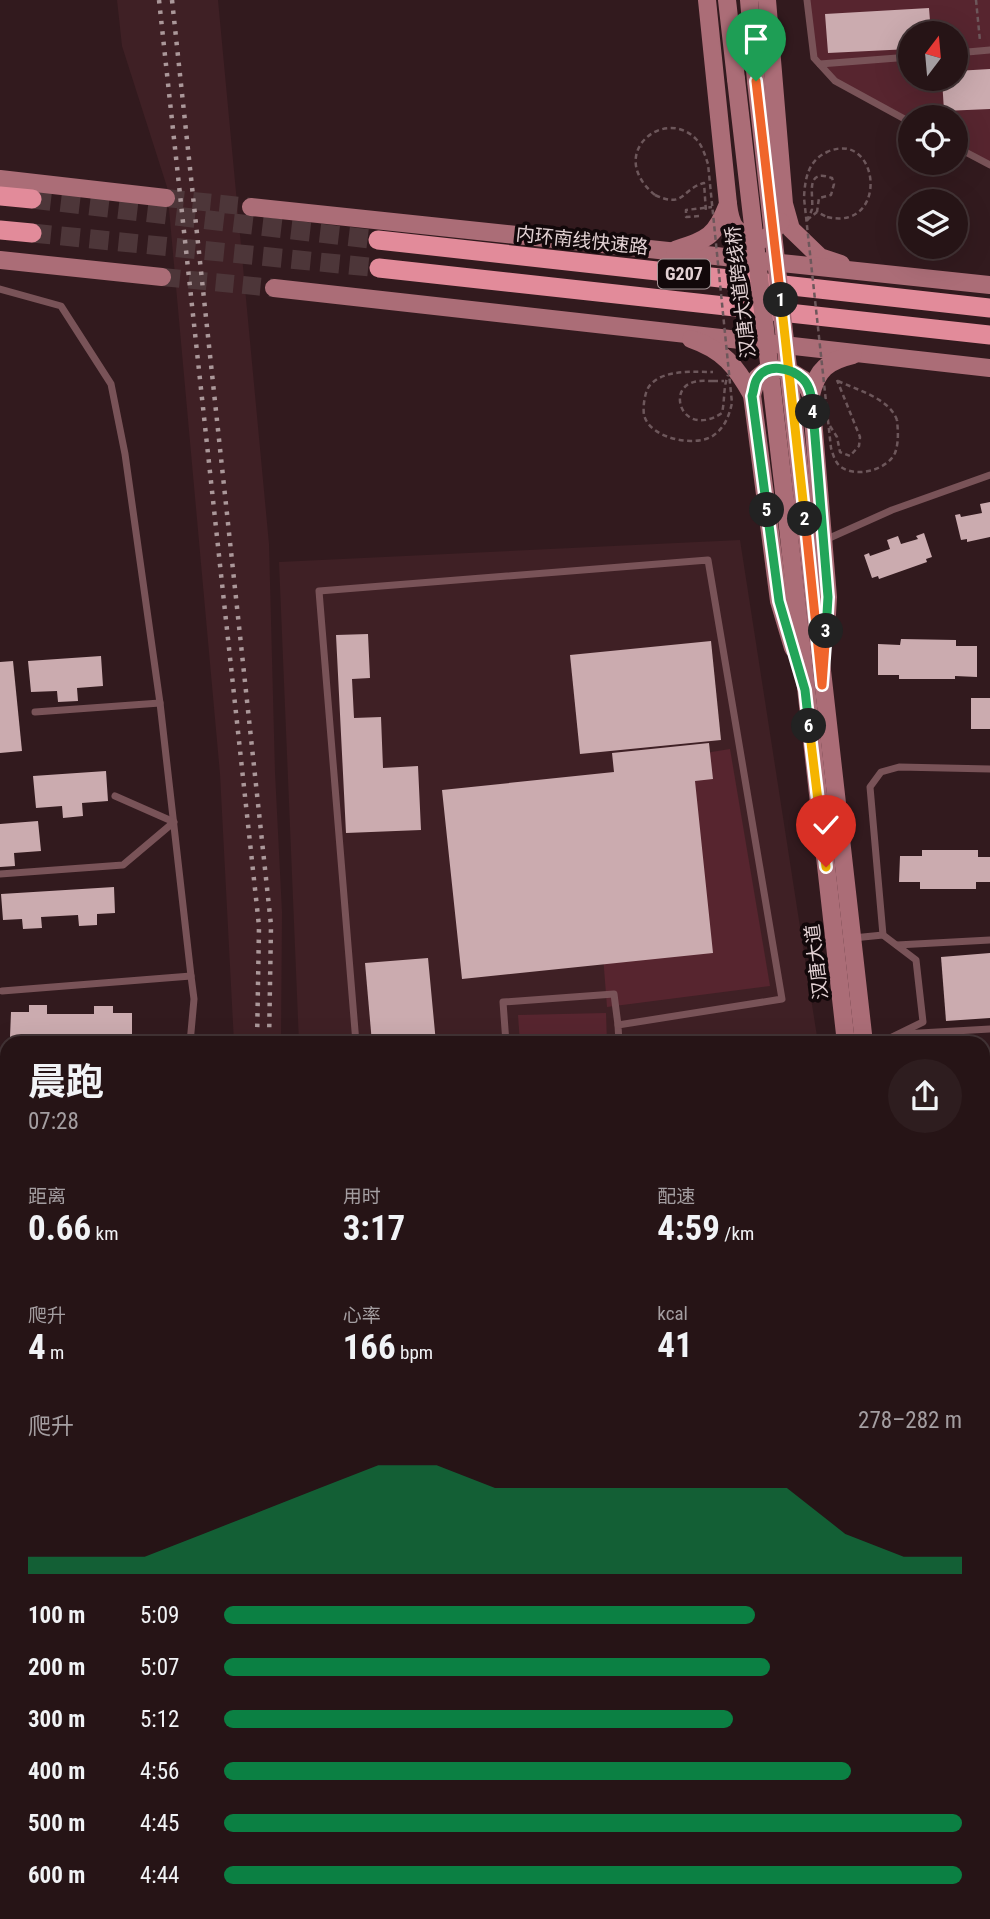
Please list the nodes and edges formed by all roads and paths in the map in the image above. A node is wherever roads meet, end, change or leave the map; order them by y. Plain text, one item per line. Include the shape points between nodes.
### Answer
1 (707, 0) edge
2 (727, 0) edge
3 (749, 0) edge
4 (767, 0) edge
5 (807, 0) edge
6 (976, 0) edge
7 (990, 50) edge
8 (981, 51) junction
9 (968, 52) edge
10 (898, 58) edge
11 (820, 64) junction
12 (898, 115) edge
13 (968, 153) edge
14 (990, 165) edge
15 (0, 178) edge
16 (0, 195) edge
17 (166, 198) tunnel mouth
18 (32, 199) tunnel mouth
19 (785, 204) junction
20 (720, 205) junction
21 (251, 207) tunnel mouth
22 (817, 212) junction
23 (699, 216) dead end
24 (706, 220) dead end
25 (801, 226) junction
26 (0, 230) edge
27 (32, 233) tunnel mouth
28 (378, 240) tunnel mouth
29 (670, 252) junction
30 (0, 260) edge
31 (379, 268) tunnel mouth
32 (861, 272) junction
33 (162, 277) tunnel mouth
34 (990, 285) edge
35 (274, 288) tunnel mouth
36 (0, 289) edge
37 (990, 308) edge
38 (668, 331) junction
39 (990, 335) edge
40 (862, 353) junction
41 (831, 363) junction
42 (990, 368) edge
43 (713, 372) dead end
44 (729, 372) junction
45 (713, 381) dead end
46 (838, 381) junction
47 (811, 395) junction
48 (752, 396) junction
49 (829, 423) junction
50 (990, 475) edge
51 (794, 501) junction
52 (823, 541) junction
53 (814, 687) junction
54 (160, 703) junction
55 (35, 712) dead end
56 (990, 769) edge
57 (115, 796) dead end
58 (174, 822) junction
59 (0, 874) edge
60 (883, 935) junction
61 (852, 938) junction
62 (990, 940) edge
63 (897, 945) junction
64 (191, 976) junction
65 (2, 990) dead end
66 (618, 1025) junction
67 (990, 1029) edge
68 (898, 1034) junction
69 (191, 1036) edge
70 (355, 1036) edge
71 (505, 1036) edge
72 (619, 1036) edge
73 (845, 1036) edge
74 (863, 1036) edge
75 (894, 1036) edge

1 - 20 main road
2 - 51 main road, 汉唐大道跨线桥, bridge
3 - 51 main road, 汉唐大道跨线桥, bridge
4 - 19 main road
5 - 11 lane via 814,58
6 - 8 path
7 - 8 lane
8 - 9 lane
10 - 11 lane
11 - 12 lane via 835,81
13 - 14 lane
15 - 17 main road
16 - 18 highway
19 - 20 main road via 781,222 758,241 741,235
19 - 25 main road via 791,229
20 - 23 path, bridge via 685,210 686,218
20 - 24 path, bridge via 696,138 670,128 643,139 635,155 637,175 645,187 666,200 675,200 704,183
20 - 29 main road via 719,228 699,242
20 - 44 path, bridge
21 - 29 main road
22 - 25 path
22 - 25 path via 819,198 831,195 832,178 813,181 812,208
22 - 25 path, bridge via 839,220 863,207 872,178 860,156 834,149 817,157 805,183
25 - 32 main road via 820,257
25 - 49 path, bridge
26 - 27 highway
28 - 37 highway, 内环南线快速路 / G207
29 - 32 main road
30 - 33 main road
31 - 39 highway, G207
32 - 34 main road
35 - 38 main road
36 - 54 lane via 61,306 111,384
38 - 40 main road
38 - 48 main road via 710,346 737,368
40 - 41 main road
40 - 42 main road
41 - 46 path
41 - 47 main road via 814,381
43 - 44 path, bridge via 660,377 648,385 644,417 658,432 679,440 712,438 729,415
44 - 45 path, bridge via 722,413 703,422 691,419 680,405 685,387
46 - 49 path via 860,437 850,456 838,446
46 - 49 path, bridge via 884,403 895,414 899,432 894,455 870,471 841,467 835,459
47 - 48 main road via 804,380 786,369 768,369 757,378
47 - 52 main road
48 - 53 main road via 779,601
50 - 52 lane
51 - 53 main road, 汉唐大道
52 - 53 main road via 828,597
53 - 61 main road, 汉唐大道
53 - 73 main road, 汉唐大道
54 - 55 lane
54 - 58 lane
56 - 60 lane via 899,768 881,772 870,787
57 - 58 lane
58 - 59 lane via 123,865
58 - 64 lane
60 - 61 lane
60 - 63 lane
61 - 74 main road, 汉唐大道
62 - 63 lane
63 - 68 lane via 916,960 923,1022
64 - 65 lane
64 - 69 lane
66 - 70 lane via 782,999 708,560 319,592
66 - 71 lane via 614,994 503,1002
66 - 72 lane
67 - 68 lane
68 - 75 lane

